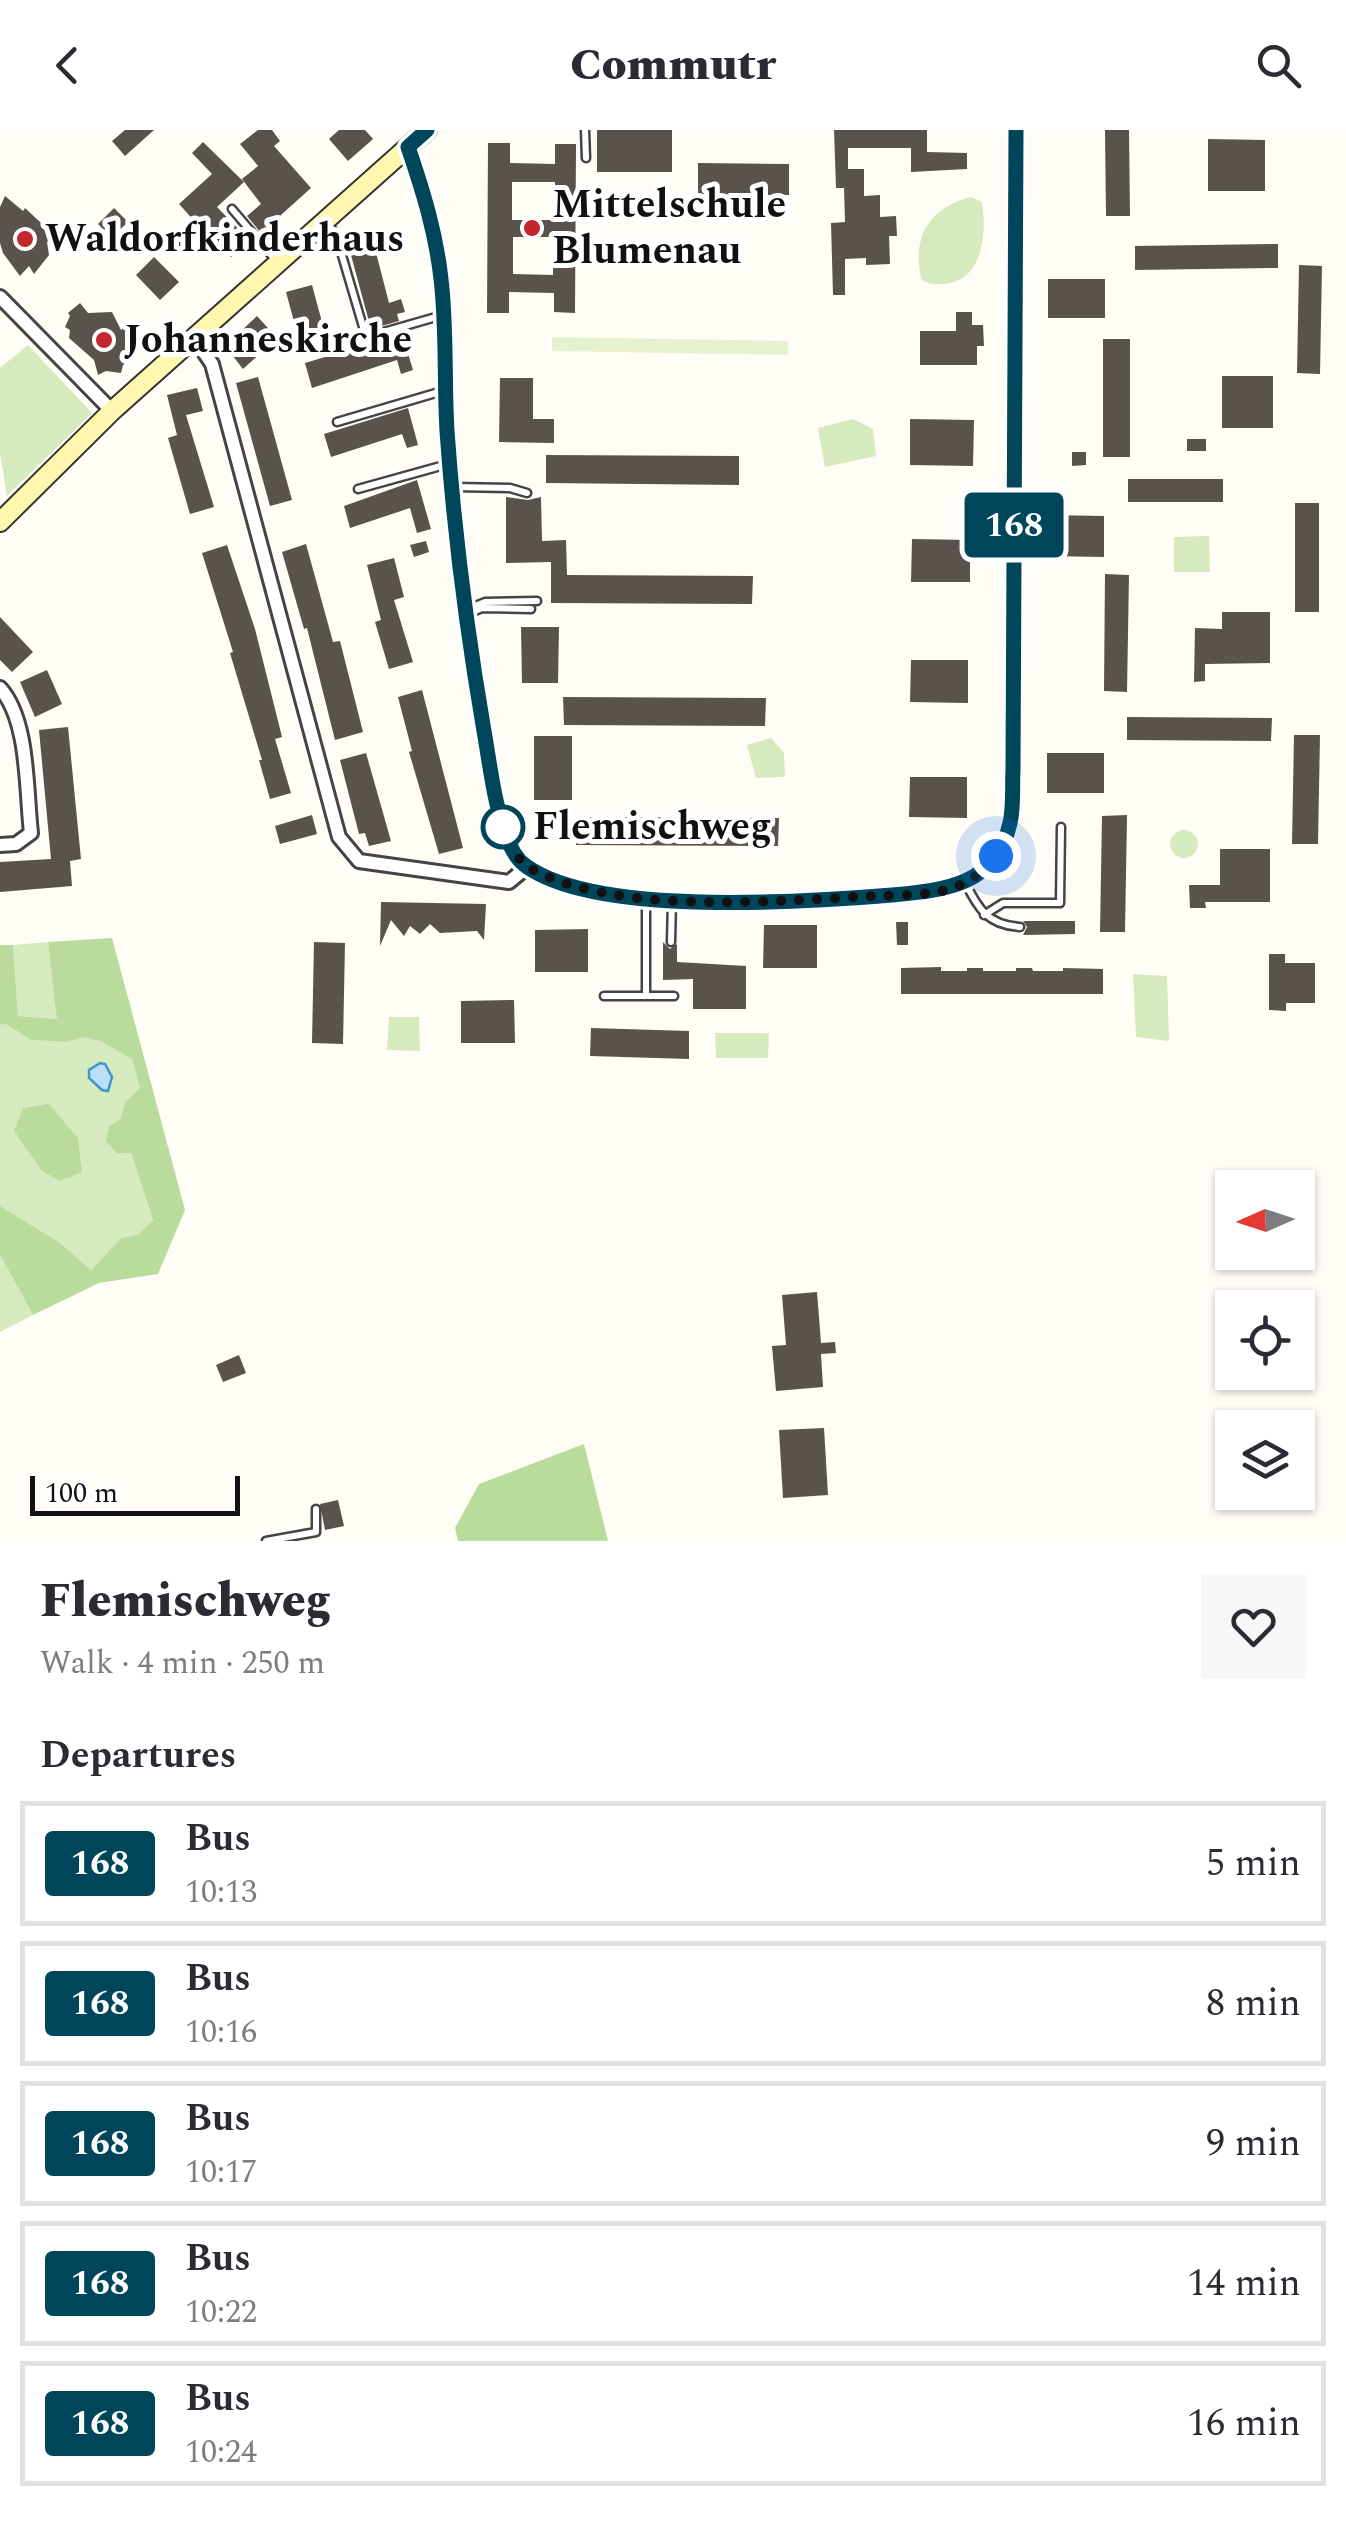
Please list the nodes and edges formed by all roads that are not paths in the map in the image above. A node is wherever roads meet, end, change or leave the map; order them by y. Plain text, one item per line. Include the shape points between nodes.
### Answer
1 (426, 130) edge
2 (585, 130) edge
3 (1016, 130) edge
4 (404, 138) edge
5 (586, 158) dead end
6 (232, 209) dead end
7 (327, 222) junction
8 (278, 264) junction
9 (0, 297) edge
10 (443, 315) junction
11 (194, 337) junction
12 (366, 337) junction
13 (321, 350) dead end
14 (446, 390) junction
15 (112, 410) junction
16 (337, 422) dead end
17 (450, 464) junction
18 (452, 488) junction
19 (358, 489) dead end
20 (528, 493) dead end
21 (0, 522) edge
22 (537, 601) dead end
23 (531, 608) dead end
24 (465, 613) junction
25 (0, 688) edge
26 (1062, 828) dead end
27 (0, 845) edge
28 (527, 867) junction
29 (964, 882) junction
30 (646, 898) junction
31 (672, 900) junction
32 (984, 915) junction
33 (1020, 927) dead end
34 (671, 942) dead end
35 (604, 996) dead end
36 (646, 996) junction
37 (674, 996) dead end
38 (316, 1510) dead end
39 (266, 1541) edge

1 - 4 street
2 - 5 lane
3 - 29 street via 1011,820 989,866
4 - 7 street
4 - 10 street via 433,226
6 - 8 lane
7 - 8 street
7 - 12 lane
8 - 11 street
9 - 15 street
10 - 12 lane
10 - 14 street
11 - 15 street
11 - 28 street via 212,364 340,837 358,861 508,882
12 - 13 lane
14 - 16 lane
14 - 17 street
15 - 21 street
17 - 18 street
17 - 19 lane
18 - 20 lane
18 - 24 street
22 - 24 lane via 485,602
23 - 24 lane
24 - 28 street via 503,826
25 - 27 street via 20,724 31,832 16,844
26 - 32 lane via 1060,903 1003,903
28 - 30 street via 559,882
29 - 31 street via 890,895
29 - 32 lane
30 - 31 street
30 - 36 lane
31 - 34 lane
32 - 33 lane via 1000,926
35 - 36 lane
36 - 37 lane
38 - 39 lane via 316,1532

